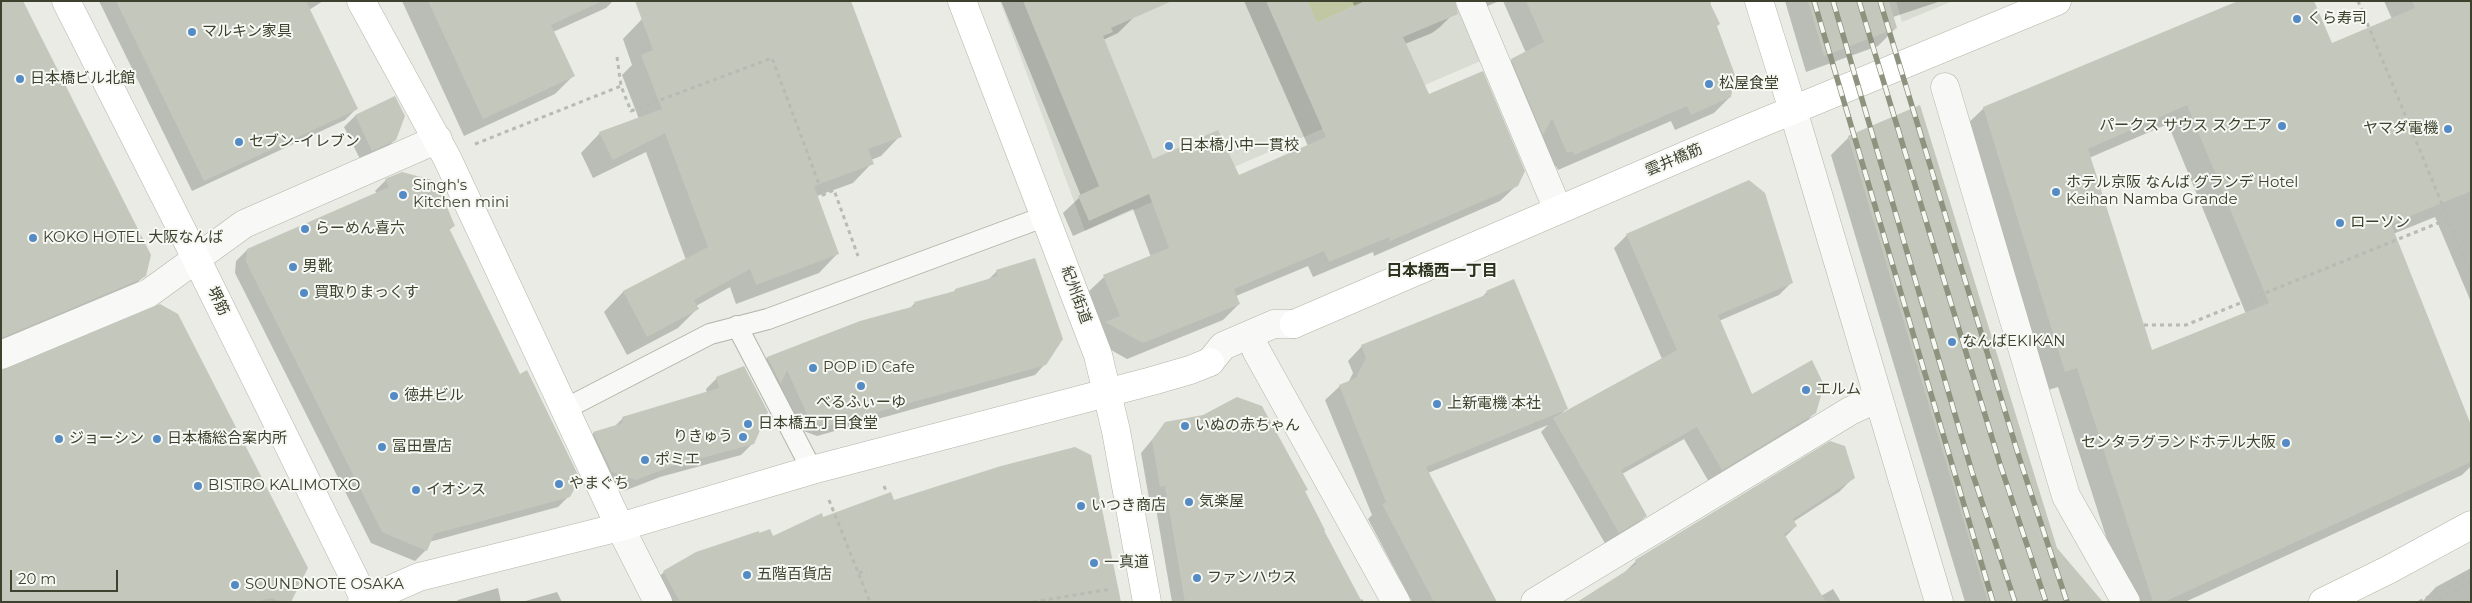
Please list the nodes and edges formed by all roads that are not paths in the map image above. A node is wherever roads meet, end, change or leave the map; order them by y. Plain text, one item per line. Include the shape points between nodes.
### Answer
1 (66, 1) edge
2 (361, 1) edge
3 (962, 1) edge
4 (1470, 1) edge
5 (1759, 1) edge
6 (2057, 1) edge
7 (1945, 87) dead end
8 (1793, 110) junction
9 (442, 148) junction
10 (1558, 210) junction
11 (1046, 216) junction
12 (197, 260) junction
13 (1294, 324) junction
14 (737, 326) junction
15 (1256, 350) junction
16 (1, 354) edge
17 (1210, 362) junction
18 (1108, 393) junction
19 (1878, 398) junction
20 (566, 409) junction
21 (812, 470) junction
22 (2471, 525) edge
23 (620, 528) junction
24 (1145, 593) edge
25 (365, 601) edge
26 (658, 602) edge
27 (1396, 602) edge
28 (1536, 602) edge
29 (1938, 602) edge
30 (2126, 602) edge
31 (2322, 602) edge

1 - 12 street, 堺筋
2 - 9 street
3 - 11 street, 紀州街道
4 - 10 street
5 - 8 street
6 - 8 street, 雲井橋筋
7 - 30 street via 2066,496
8 - 10 street, 雲井橋筋
8 - 19 street
9 - 12 street via 244,224
9 - 20 street
10 - 13 street, 雲井橋筋
11 - 14 lane via 768,319
11 - 18 street, 紀州街道 via 1098,355
12 - 16 street via 149,293
12 - 25 street, 堺筋
13 - 15 street via 1281,340
13 - 17 street via 1274,324 1223,346
14 - 20 lane via 710,334
14 - 21 lane
15 - 17 street via 1229,362
15 - 27 street
17 - 18 street
18 - 21 street
18 - 24 street, 紀州街道
19 - 28 street via 1850,411
19 - 29 street
20 - 23 street
21 - 23 street
22 - 31 street
23 - 25 street via 419,577
23 - 26 street

